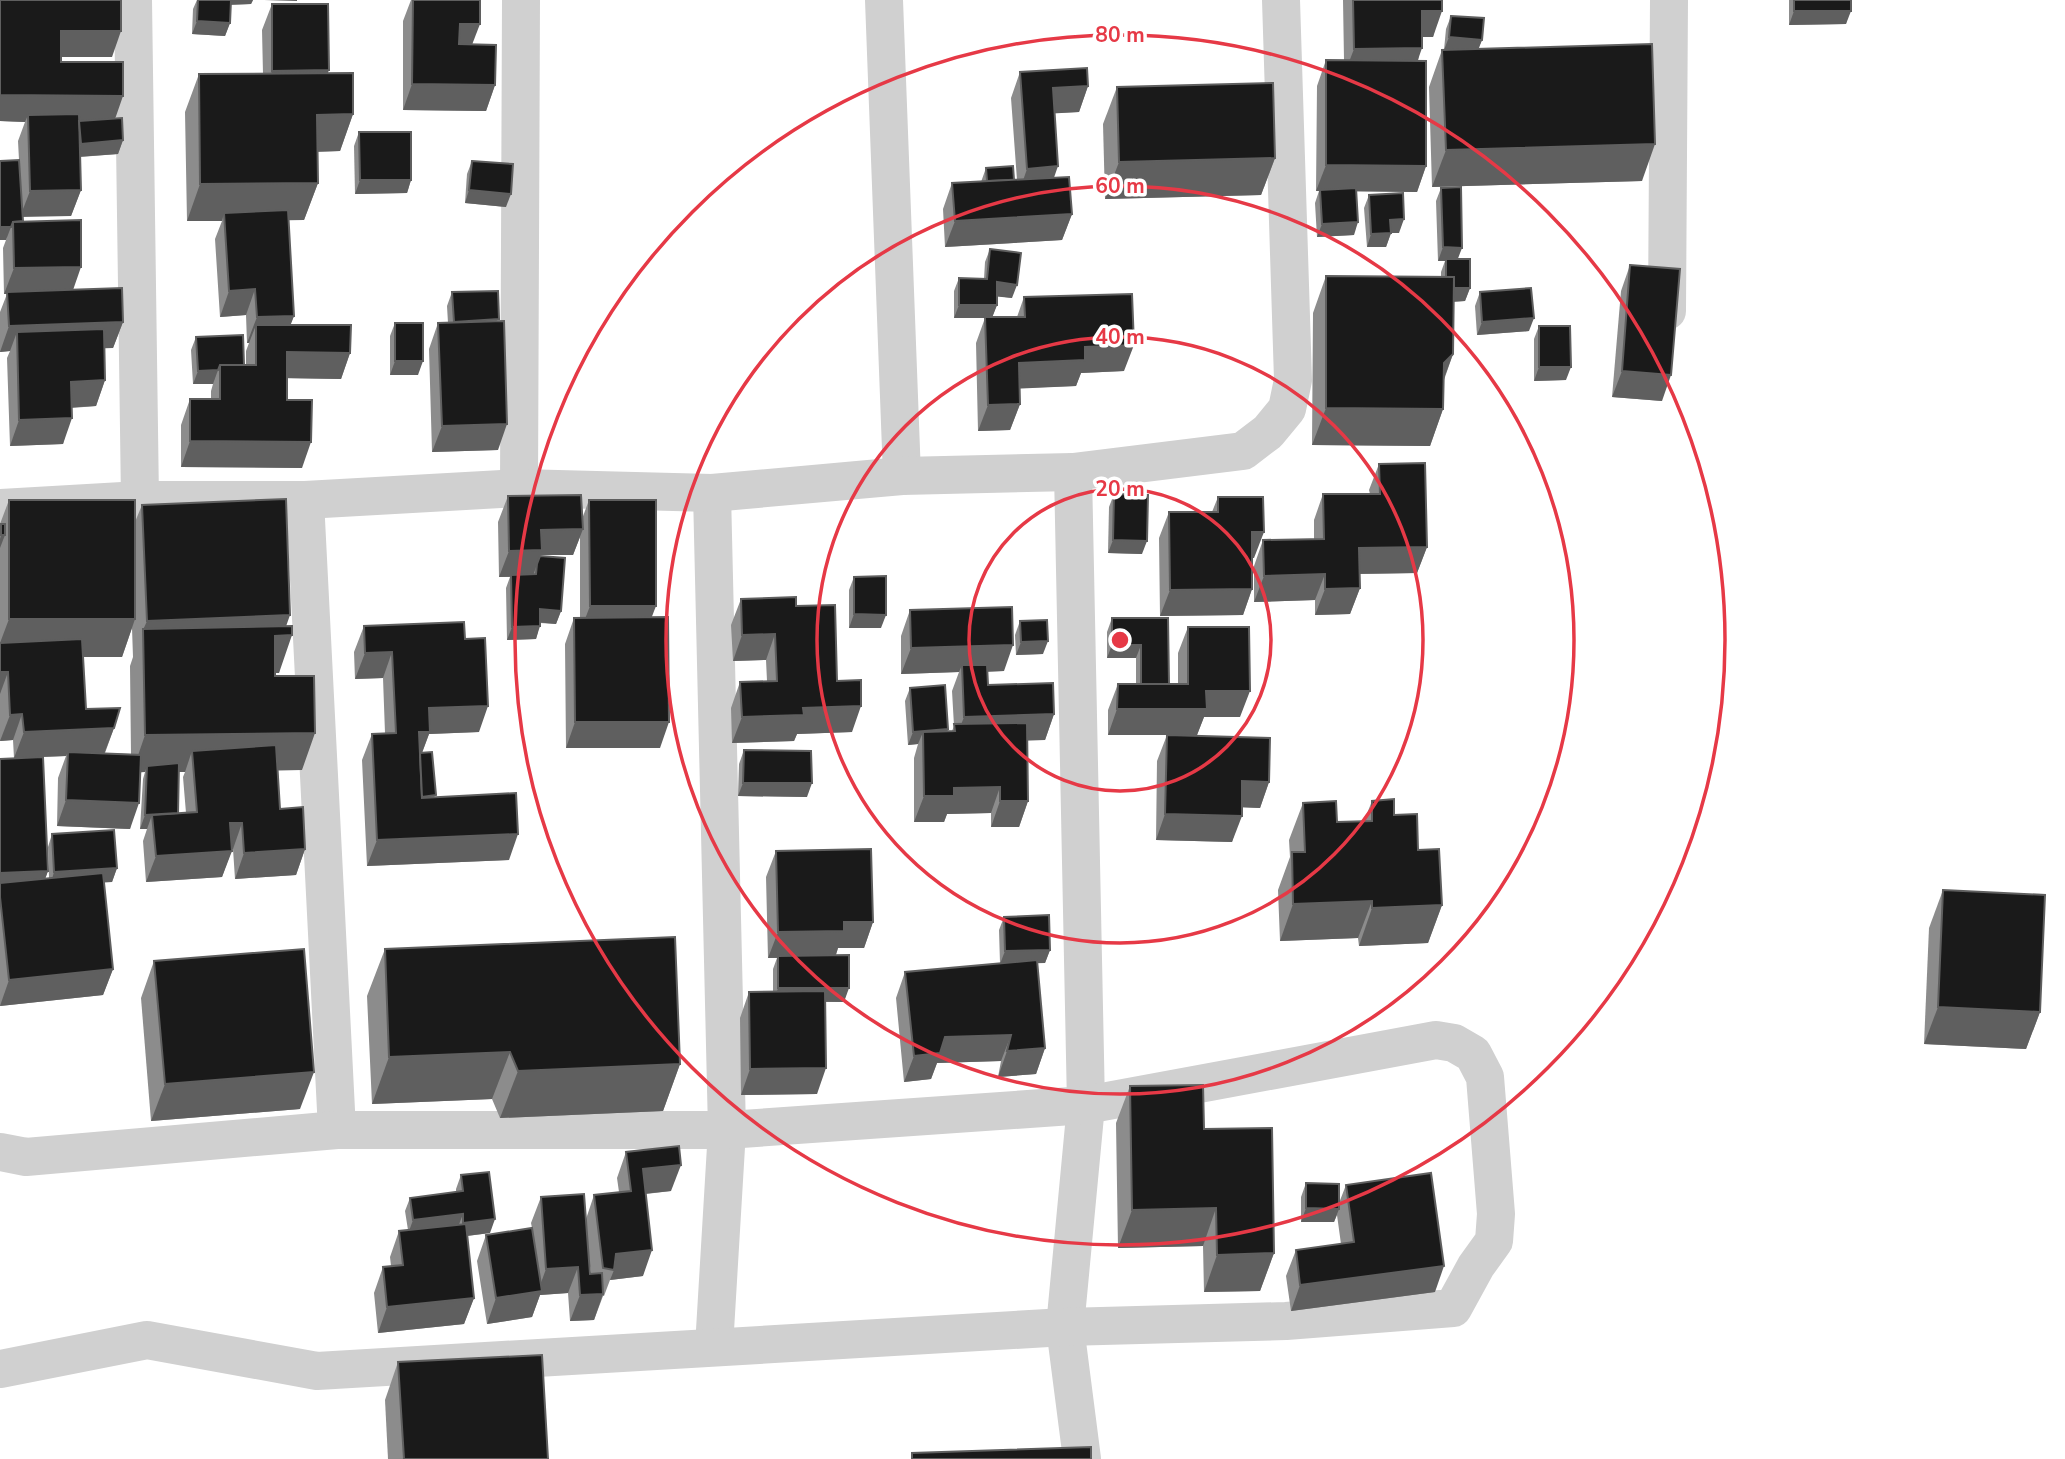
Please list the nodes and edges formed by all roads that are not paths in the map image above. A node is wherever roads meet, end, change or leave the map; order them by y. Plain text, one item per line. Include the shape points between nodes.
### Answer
1 (133, 0) edge
2 (521, 0) edge
3 (884, 0) edge
4 (1281, 0) edge
5 (1670, 0) edge
6 (1667, 311) edge
7 (1073, 472) junction
8 (902, 476) junction
9 (519, 488) junction
10 (712, 494) junction
11 (305, 499) junction
12 (140, 500) junction
13 (0, 508) edge
14 (1086, 1105) junction
15 (337, 1130) junction
16 (727, 1130) junction
17 (0, 1152) edge
18 (1065, 1327) junction
19 (714, 1347) junction
20 (0, 1369) edge
21 (1082, 1459) edge

1 - 12 street
2 - 9 street
3 - 8 street
4 - 7 street via 1293,380 1287,409 1268,432 1243,451
5 - 6 street
7 - 8 street
7 - 14 street
8 - 10 street
9 - 10 street
9 - 11 street
10 - 16 street
11 - 12 street
11 - 15 street
12 - 13 street
14 - 16 street
14 - 18 street
14 - 18 street via 1436,1040 1454,1043 1473,1054 1485,1077 1494,1241 1453,1308 1286,1321
15 - 16 street
15 - 17 street via 26,1157
16 - 19 street
18 - 19 street
18 - 21 street
19 - 20 street via 317,1371 147,1340

